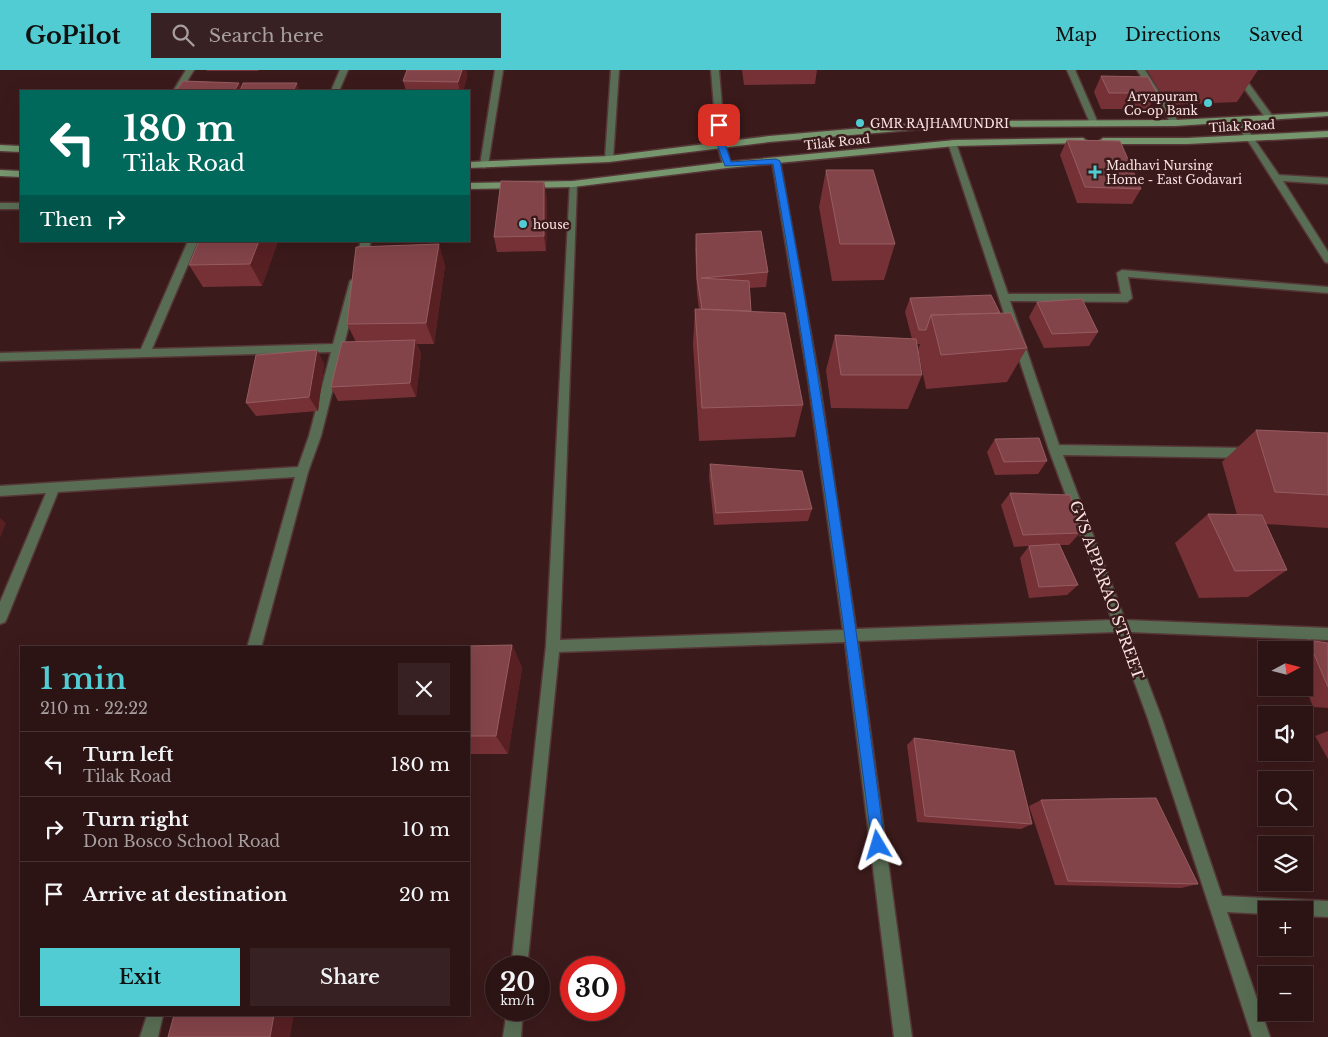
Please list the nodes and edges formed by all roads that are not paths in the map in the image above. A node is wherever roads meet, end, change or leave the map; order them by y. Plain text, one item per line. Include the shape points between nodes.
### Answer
1 (190, 70) edge
2 (344, 70) edge
3 (498, 70) edge
4 (615, 70) edge
5 (715, 70) edge
6 (1071, 70) edge
7 (1141, 70) edge
8 (1235, 70) edge
9 (178, 90) edge
10 (335, 90) edge
11 (1328, 114) edge
12 (1270, 118) junction
13 (1236, 119) junction
14 (1094, 123) junction
15 (1175, 123) junction
16 (1328, 134) edge
17 (1250, 138) junction
18 (952, 143) junction
19 (721, 144) junction
20 (0, 148) edge
21 (20, 149) edge
22 (609, 159) junction
23 (776, 161) junction
24 (470, 165) edge
25 (484, 165) junction
26 (728, 165) junction
27 (0, 173) edge
28 (20, 174) edge
29 (1276, 178) junction
30 (1328, 181) edge
31 (573, 184) junction
32 (470, 186) edge
33 (0, 206) edge
34 (20, 206) edge
35 (193, 242) edge
36 (366, 242) edge
37 (1328, 260) edge
38 (1328, 290) edge
39 (1004, 298) junction
40 (337, 348) junction
41 (145, 353) junction
42 (0, 358) edge
43 (1055, 450) junction
44 (1260, 453) edge
45 (302, 472) junction
46 (54, 487) junction
47 (0, 490) edge
48 (0, 618) edge
49 (1121, 626) junction
50 (1328, 634) edge
51 (851, 635) junction
52 (255, 646) edge
53 (553, 646) junction
54 (1217, 904) junction
55 (1328, 908) edge
56 (520, 956) edge
57 (155, 1016) edge
58 (514, 1021) edge
59 (149, 1037) edge
60 (512, 1037) edge
61 (903, 1037) edge
62 (1262, 1037) edge

1 - 9 street
2 - 10 street
3 - 25 street
4 - 22 street
5 - 19 street
6 - 14 street
7 - 15 street
8 - 12 street
11 - 12 street, Tilak Road
12 - 13 street, Tilak Road
13 - 15 street, Tilak Road
13 - 17 street
14 - 15 street, Tilak Road
14 - 19 street, Tilak Road via 946,124
16 - 17 street, Tilak Road
17 - 18 street, Tilak Road
17 - 29 street
18 - 23 street, Tilak Road
18 - 39 street, GVS APPARAO STREET
19 - 22 street, Tilak Road
19 - 26 street
20 - 21 street
22 - 25 street, Tilak Road
23 - 26 street, Tilak Road
23 - 51 street via 799,286
24 - 25 street, Tilak Road
26 - 31 street, Tilak Road
27 - 28 street
29 - 30 street
29 - 37 street
31 - 32 street, Tilak Road
31 - 53 street
33 - 34 street
35 - 41 street
36 - 40 street
38 - 39 street via 1122,273 1127,298
39 - 43 street, GVS APPARAO STREET
40 - 41 street
40 - 45 street via 315,436
41 - 42 street
43 - 44 street
43 - 49 street, GVS APPARAO STREET
45 - 46 street
45 - 52 street
46 - 47 street
46 - 48 street
49 - 50 street
49 - 51 street
49 - 54 street, GVS APPARAO STREET
51 - 53 street
51 - 61 street
53 - 56 street
54 - 55 street
54 - 62 street, GVS APPARAO STREET
57 - 59 street
58 - 60 street

